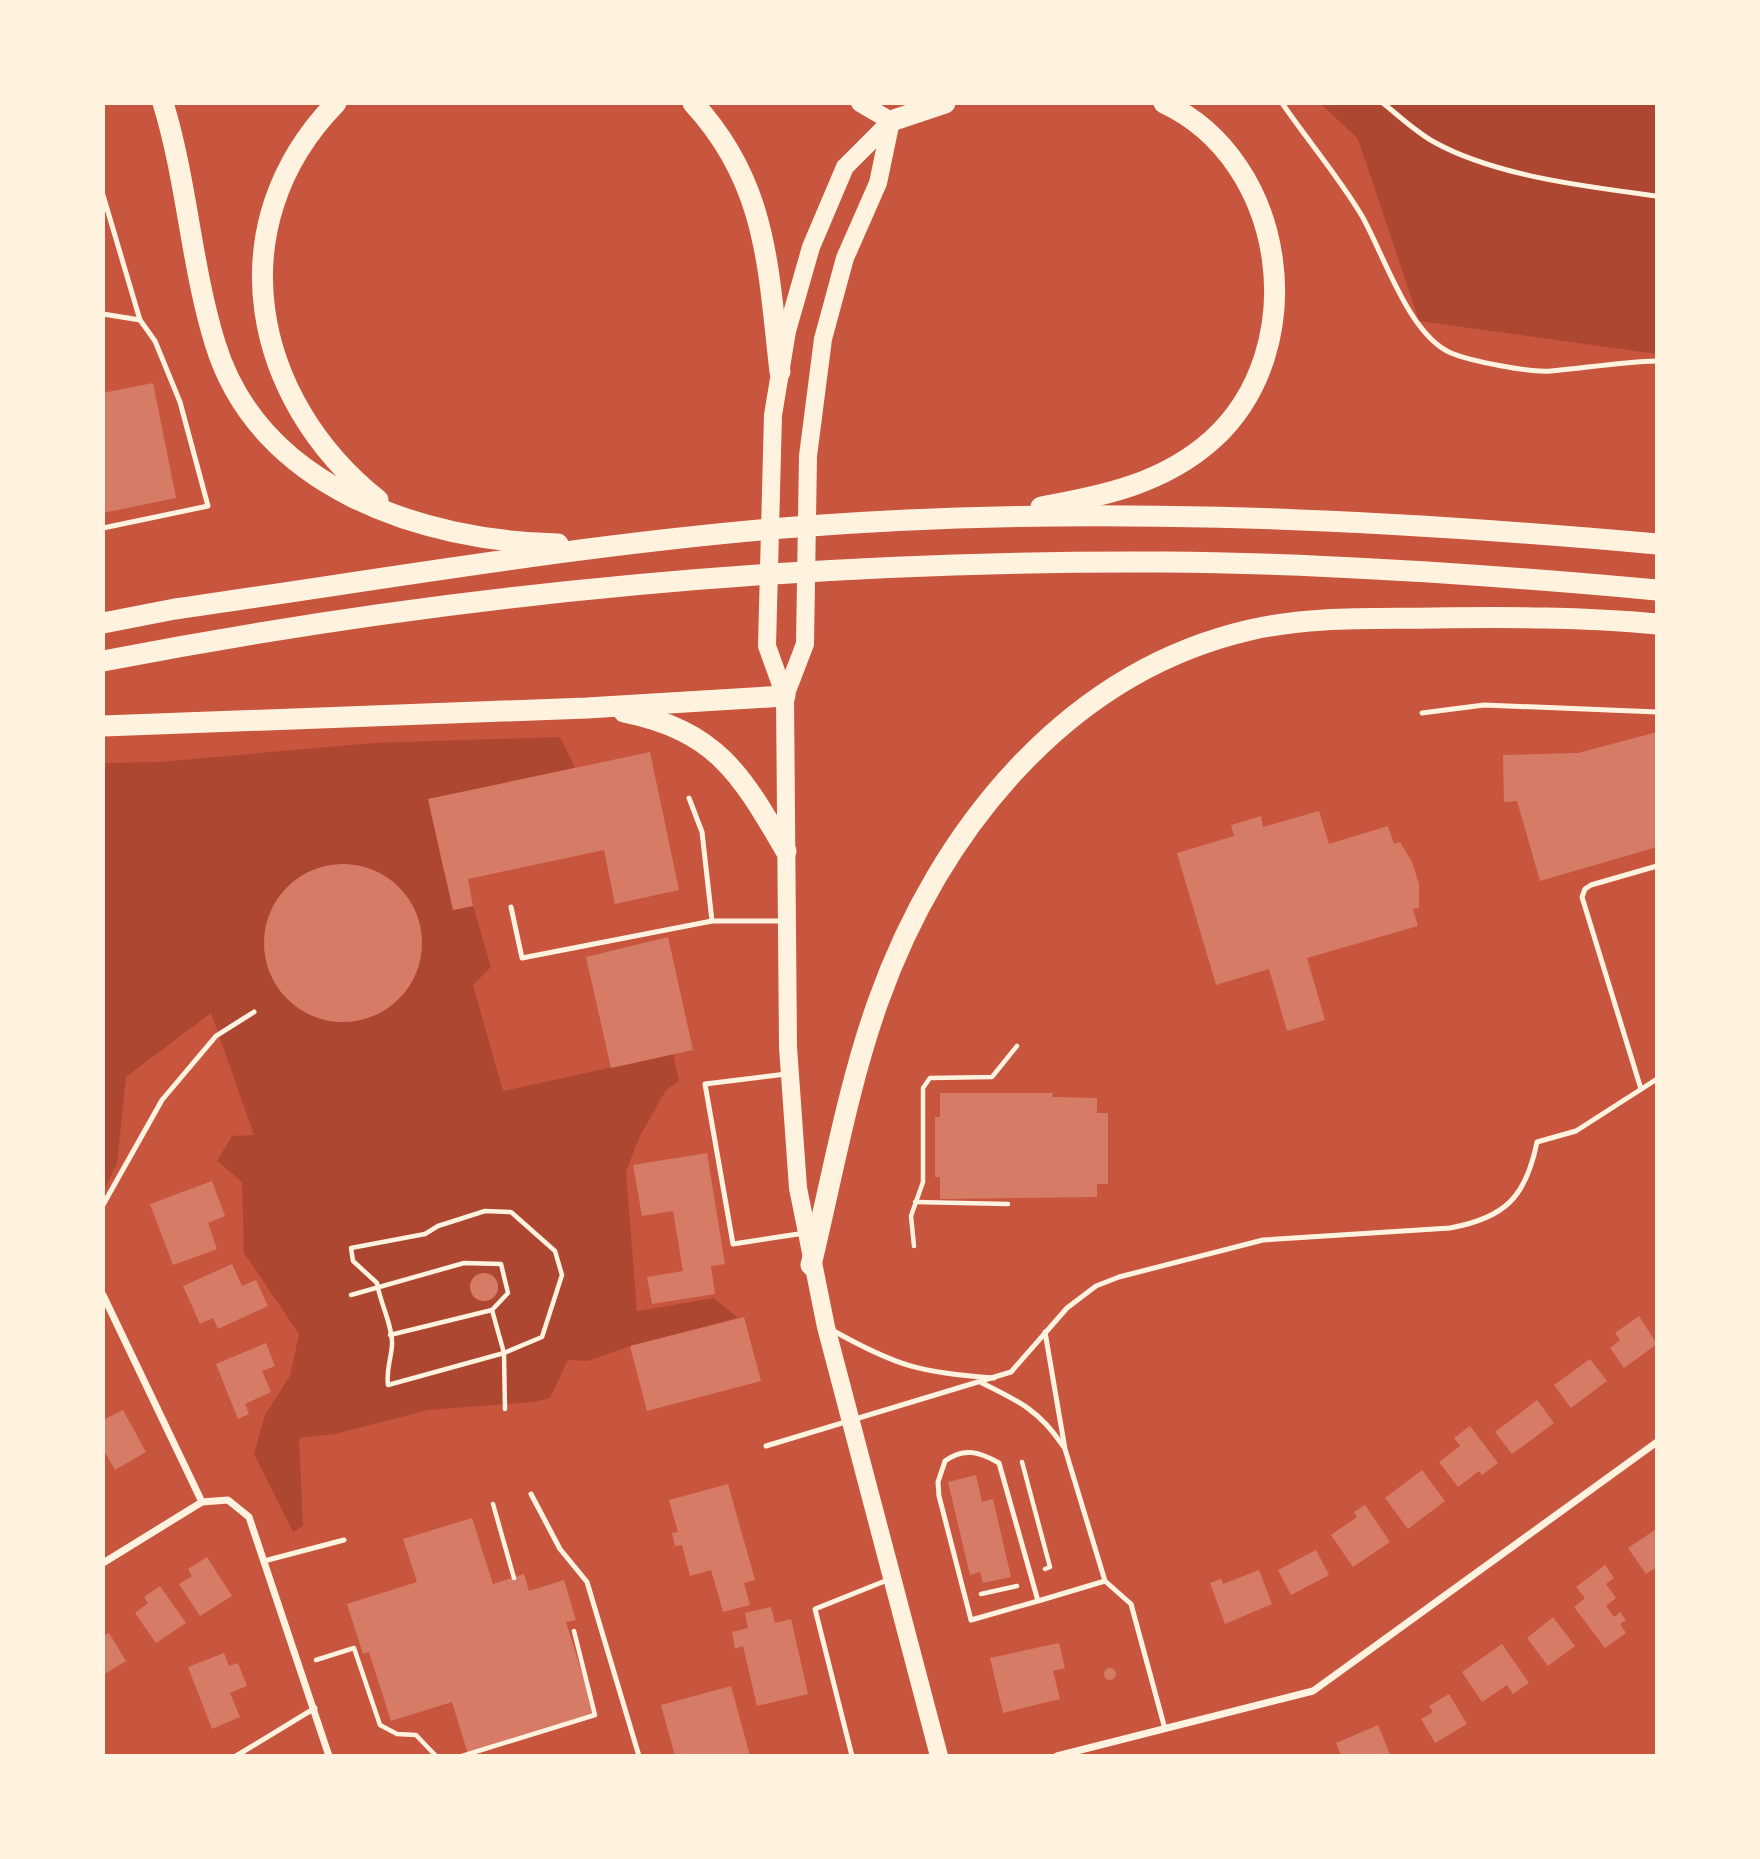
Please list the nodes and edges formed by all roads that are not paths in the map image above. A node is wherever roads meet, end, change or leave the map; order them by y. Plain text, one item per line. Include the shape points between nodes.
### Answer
1 (336, 103) edge
2 (693, 103) edge
3 (860, 103) edge
4 (946, 103) edge
5 (1164, 103) edge
6 (1282, 103) edge
7 (1383, 103) edge
8 (164, 105) edge
9 (891, 121) junction
10 (103, 195) edge
11 (1657, 196) edge
12 (103, 314) edge
13 (140, 320) junction
14 (1657, 361) edge
15 (780, 372) junction
16 (976, 518) junction
17 (426, 527) junction
18 (103, 528) edge
19 (648, 541) junction
20 (1657, 544) edge
21 (1657, 590) edge
22 (103, 623) edge
23 (1657, 624) edge
24 (103, 661) edge
25 (785, 696) junction
26 (587, 708) junction
27 (1657, 712) edge
28 (1422, 713) dead end
29 (103, 726) edge
30 (689, 798) dead end
31 (786, 851) junction
32 (1657, 866) edge
33 (511, 907) dead end
34 (712, 921) junction
35 (787, 921) junction
36 (254, 1012) dead end
37 (789, 1074) junction
38 (1657, 1079) edge
39 (1641, 1089) junction
40 (103, 1205) edge
41 (806, 1233) junction
42 (811, 1265) junction
43 (103, 1295) edge
44 (826, 1327) junction
45 (1045, 1331) junction
46 (998, 1378) junction
47 (982, 1383) junction
48 (850, 1421) junction
49 (1657, 1442) edge
50 (766, 1446) dead end
51 (1065, 1449) junction
52 (531, 1494) dead end
53 (202, 1502) junction
54 (344, 1540) dead end
55 (264, 1560) junction
56 (103, 1563) edge
57 (892, 1578) junction
58 (1105, 1581) junction
59 (1038, 1601) junction
60 (315, 1707) junction
61 (1165, 1729) junction
62 (236, 1756) edge
63 (329, 1756) edge
64 (639, 1756) edge
65 (852, 1756) edge
66 (939, 1756) edge
67 (1058, 1756) edge

1 - 17 highway via 303,144 275,204 262,268 268,334 289,393 329,454 381,502
2 - 15 highway via 727,145 754,201
3 - 9 main road
4 - 9 highway
5 - 16 highway via 1216,142 1234,163 1260,211 1269,237 1275,290 1269,345 1261,370 1214,438 1168,472 1107,494
6 - 14 lane via 1362,216 1402,296 1428,335 1450,353 1548,372
7 - 11 lane via 1434,142 1492,164 1576,186
8 - 17 highway via 208,318 219,355 240,397 278,445 304,468 360,501
9 - 15 main road via 845,167 827,205 798,290
9 - 25 main road via 878,183 845,258 816,377 808,456 805,644
10 - 13 lane
12 - 13 lane
13 - 18 lane via 155,341 180,402 208,506
15 - 25 main road via 771,458 767,646
16 - 19 highway
16 - 20 highway via 1303,520
17 - 19 highway via 495,541
19 - 22 highway
21 - 24 highway via 1302,566 1141,562 907,566 679,580 435,606
23 - 42 highway via 1496,617 1293,622 1238,633 1176,654 1077,710 1023,762 976,817 897,954 862,1053
25 - 26 highway
25 - 31 main road
26 - 29 highway
26 - 31 highway via 650,717 695,736 733,769
27 - 28 lane via 1484,705
30 - 34 lane via 702,832
31 - 35 main road
32 - 39 lane via 1591,886 1582,897
33 - 34 lane via 522,958
34 - 35 lane
35 - 37 main road
36 - 40 lane via 216,1036 162,1100
37 - 41 main road
37 - 41 lane via 705,1084 733,1244
38 - 39 lane
39 - 45 lane via 1576,1131 1537,1142 1526,1183 1513,1201 1475,1223 1251,1243 1096,1286
41 - 42 main road
42 - 44 main road
43 - 53 street
44 - 46 lane via 911,1368
44 - 48 main road
45 - 46 lane via 1023,1362
45 - 51 lane
46 - 47 lane
47 - 48 lane
47 - 51 lane via 1048,1422
48 - 50 lane
48 - 57 main road
49 - 61 street via 1313,1691
51 - 58 lane
52 - 64 lane via 560,1549 587,1582
53 - 55 street via 228,1500 249,1517
53 - 56 street
54 - 55 lane
55 - 60 street
57 - 65 lane via 815,1609
57 - 66 main road
58 - 59 lane
58 - 61 lane via 1131,1604
59 - 59 lane via 999,1463 972,1451 952,1456 945,1461 938,1482 971,1620
60 - 62 lane
60 - 63 street
61 - 67 street

